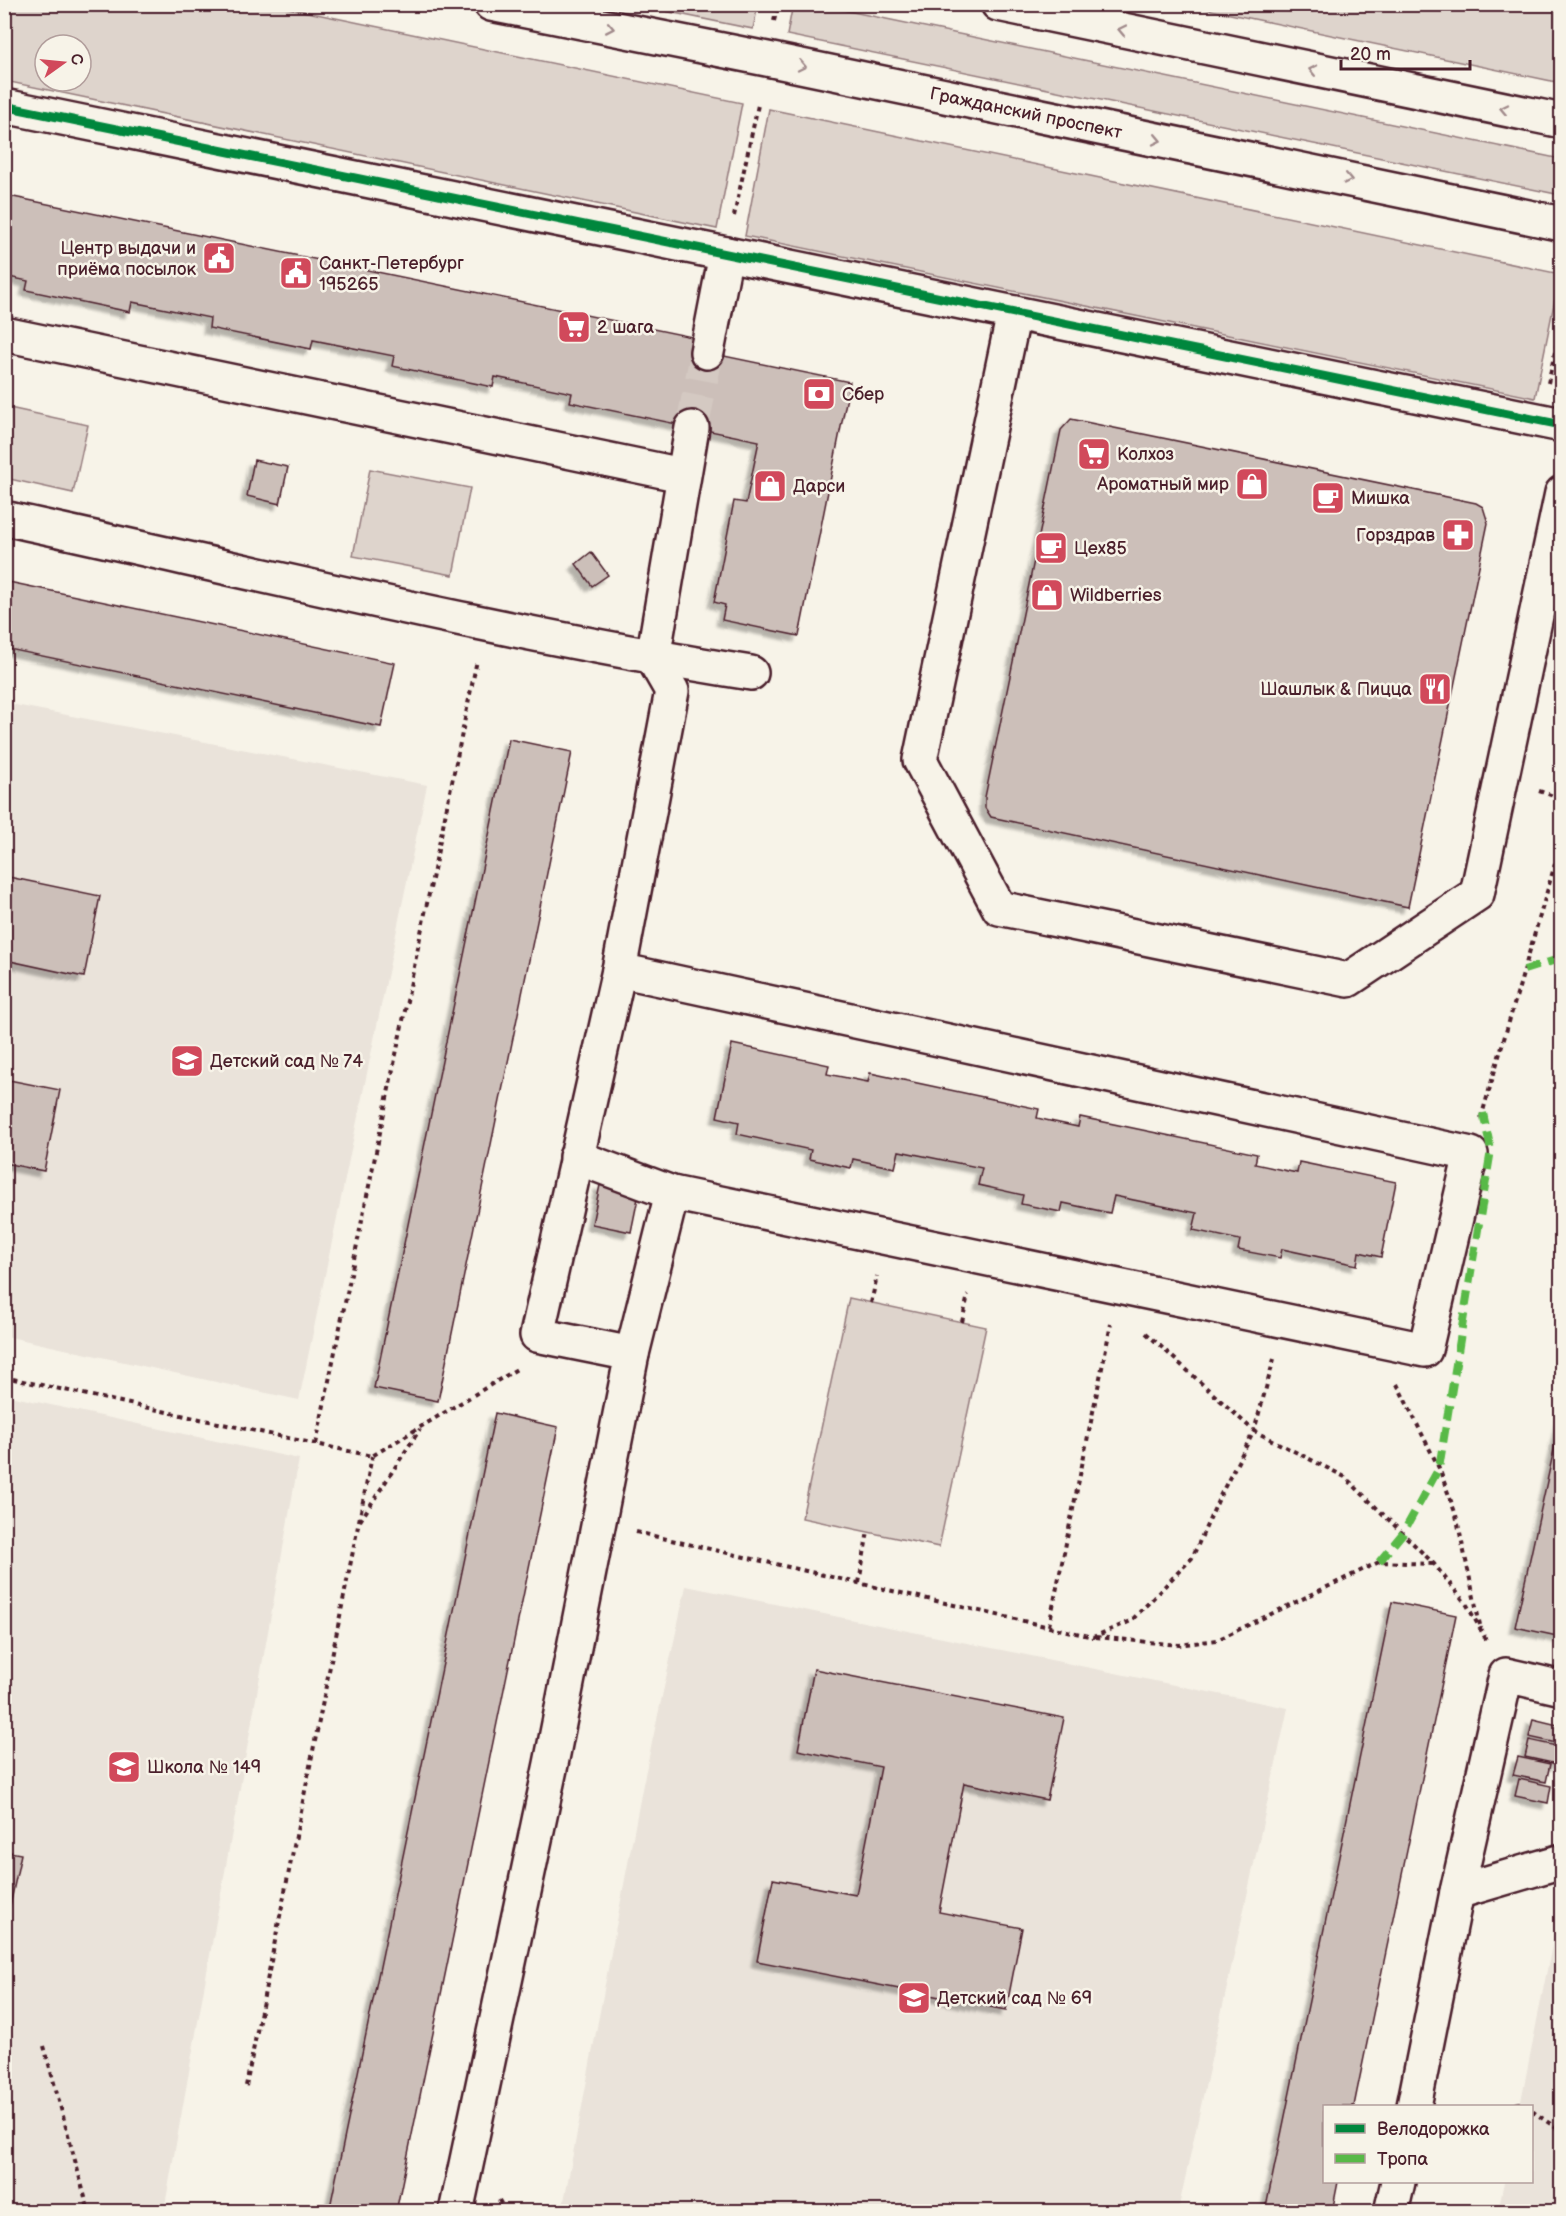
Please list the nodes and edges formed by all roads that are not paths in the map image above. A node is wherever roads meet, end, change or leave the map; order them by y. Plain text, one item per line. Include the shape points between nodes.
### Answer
1 (491, 4) edge
2 (998, 4) edge
3 (4, 106) edge
4 (1562, 121) edge
5 (1562, 224) edge
6 (730, 239) junction
7 (1014, 313) junction
8 (4, 334) edge
9 (707, 352) tunnel mouth
10 (1562, 425) edge
11 (692, 428) tunnel mouth
12 (682, 476) junction
13 (1562, 493) edge
14 (4, 518) edge
15 (653, 658) junction
16 (751, 674) dead end
17 (619, 970) junction
18 (576, 1157) junction
19 (672, 1192) junction
20 (632, 1354) junction
21 (1562, 1688) edge
22 (1562, 1861) edge
23 (1457, 1892) junction
24 (1414, 2105) edge
25 (1398, 2183) edge
26 (456, 2211) edge
27 (1391, 2211) edge

1 -> 5 main road, Гражданский проспект
4 -> 2 main road
3 - 6 main road
6 - 7 main road
6 - 9 main road
7 - 10 main road
7 - 13 main road via 920,760 999,908 1348,980 1477,894
8 - 12 main road
11 - 12 main road
12 - 15 main road
14 - 15 main road
15 - 16 main road
15 - 17 main road via 672,691
17 - 18 main road
17 - 19 main road via 1471,1154 1425,1350
18 - 19 main road
18 - 20 main road via 537,1335
19 - 20 main road
20 - 26 main road via 551,1764
21 - 23 main road via 1506,1675
22 - 23 main road
23 - 24 main road
25 - 27 main road

